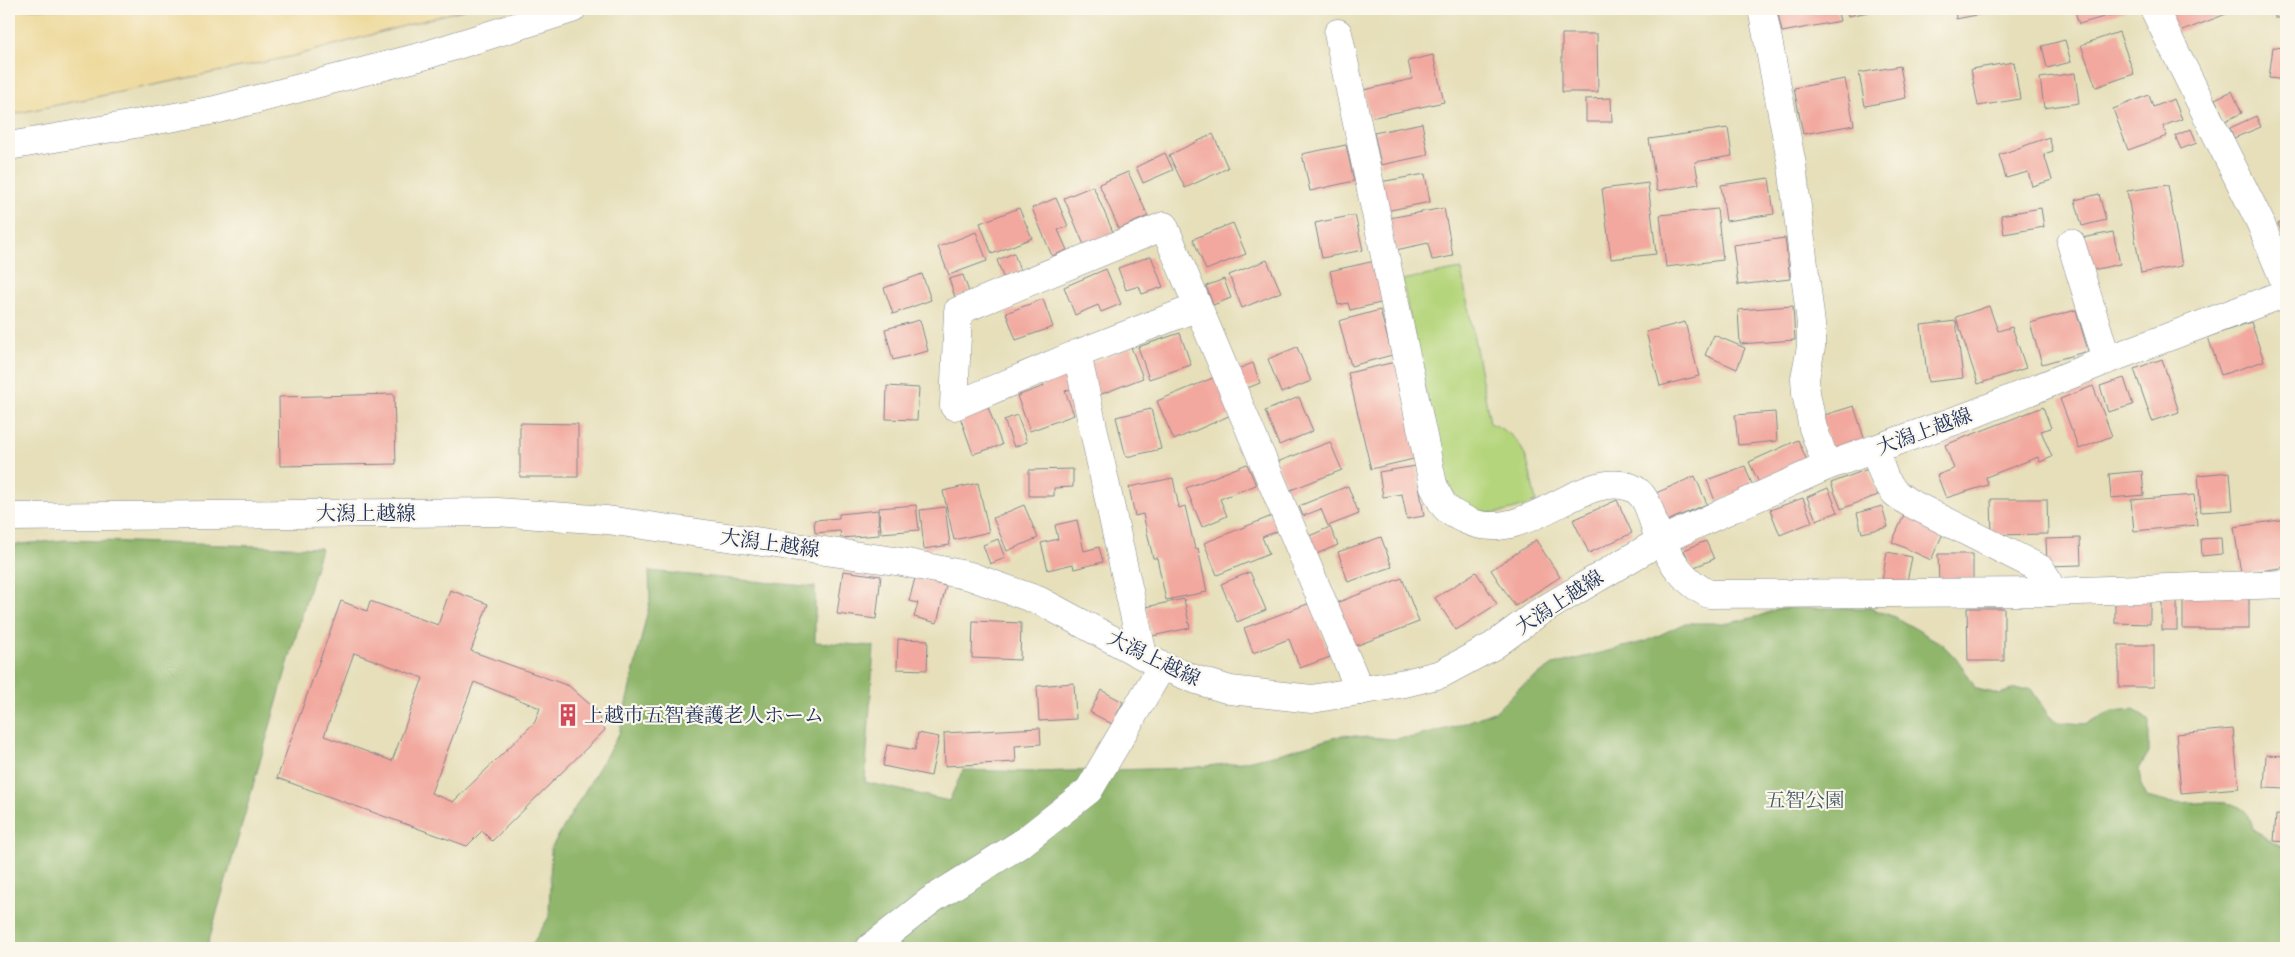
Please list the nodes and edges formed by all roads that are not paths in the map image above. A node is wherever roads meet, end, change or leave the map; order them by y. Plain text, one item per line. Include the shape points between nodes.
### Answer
1 (572, 9) edge
2 (1762, 9) edge
3 (2154, 9) edge
4 (1338, 33) dead end
5 (9, 146) edge
6 (2070, 244) dead end
7 (2286, 285) edge
8 (2286, 292) edge
9 (1198, 307) junction
10 (1077, 354) junction
11 (2107, 360) junction
12 (1874, 449) junction
13 (1827, 466) junction
14 (9, 517) edge
15 (1660, 541) junction
16 (2286, 584) edge
17 (2050, 592) junction
18 (1152, 660) junction
19 (1360, 691) junction
20 (870, 948) edge

1 - 5 street via 423,56 215,110
2 - 13 street via 1792,165 1811,324 1806,393 1813,428
3 - 7 street via 2260,222
4 - 15 street via 1431,474 1441,505 1477,525 1499,526 1520,522 1589,490 1630,487 1643,496
6 - 11 street
8 - 11 street, 大潟上越線
9 - 10 street
9 - 10 street via 1164,226 1155,229 958,311 954,406
9 - 19 street
10 - 18 street
11 - 12 street, 大潟上越線 via 1971,415
12 - 13 street, 大潟上越線
12 - 17 street via 1885,479 1895,493 1938,519 2040,568
13 - 15 street, 大潟上越線
14 - 18 street, 大潟上越線 via 497,512 607,520 902,562 970,576 1040,601
15 - 17 street via 1692,586 1709,594
15 - 19 street, 大潟上越線 via 1545,609 1493,646 1441,674
16 - 17 street
18 - 19 street, 大潟上越線 via 1230,690 1268,696 1312,698
18 - 20 street via 1089,790 1022,843 930,900

